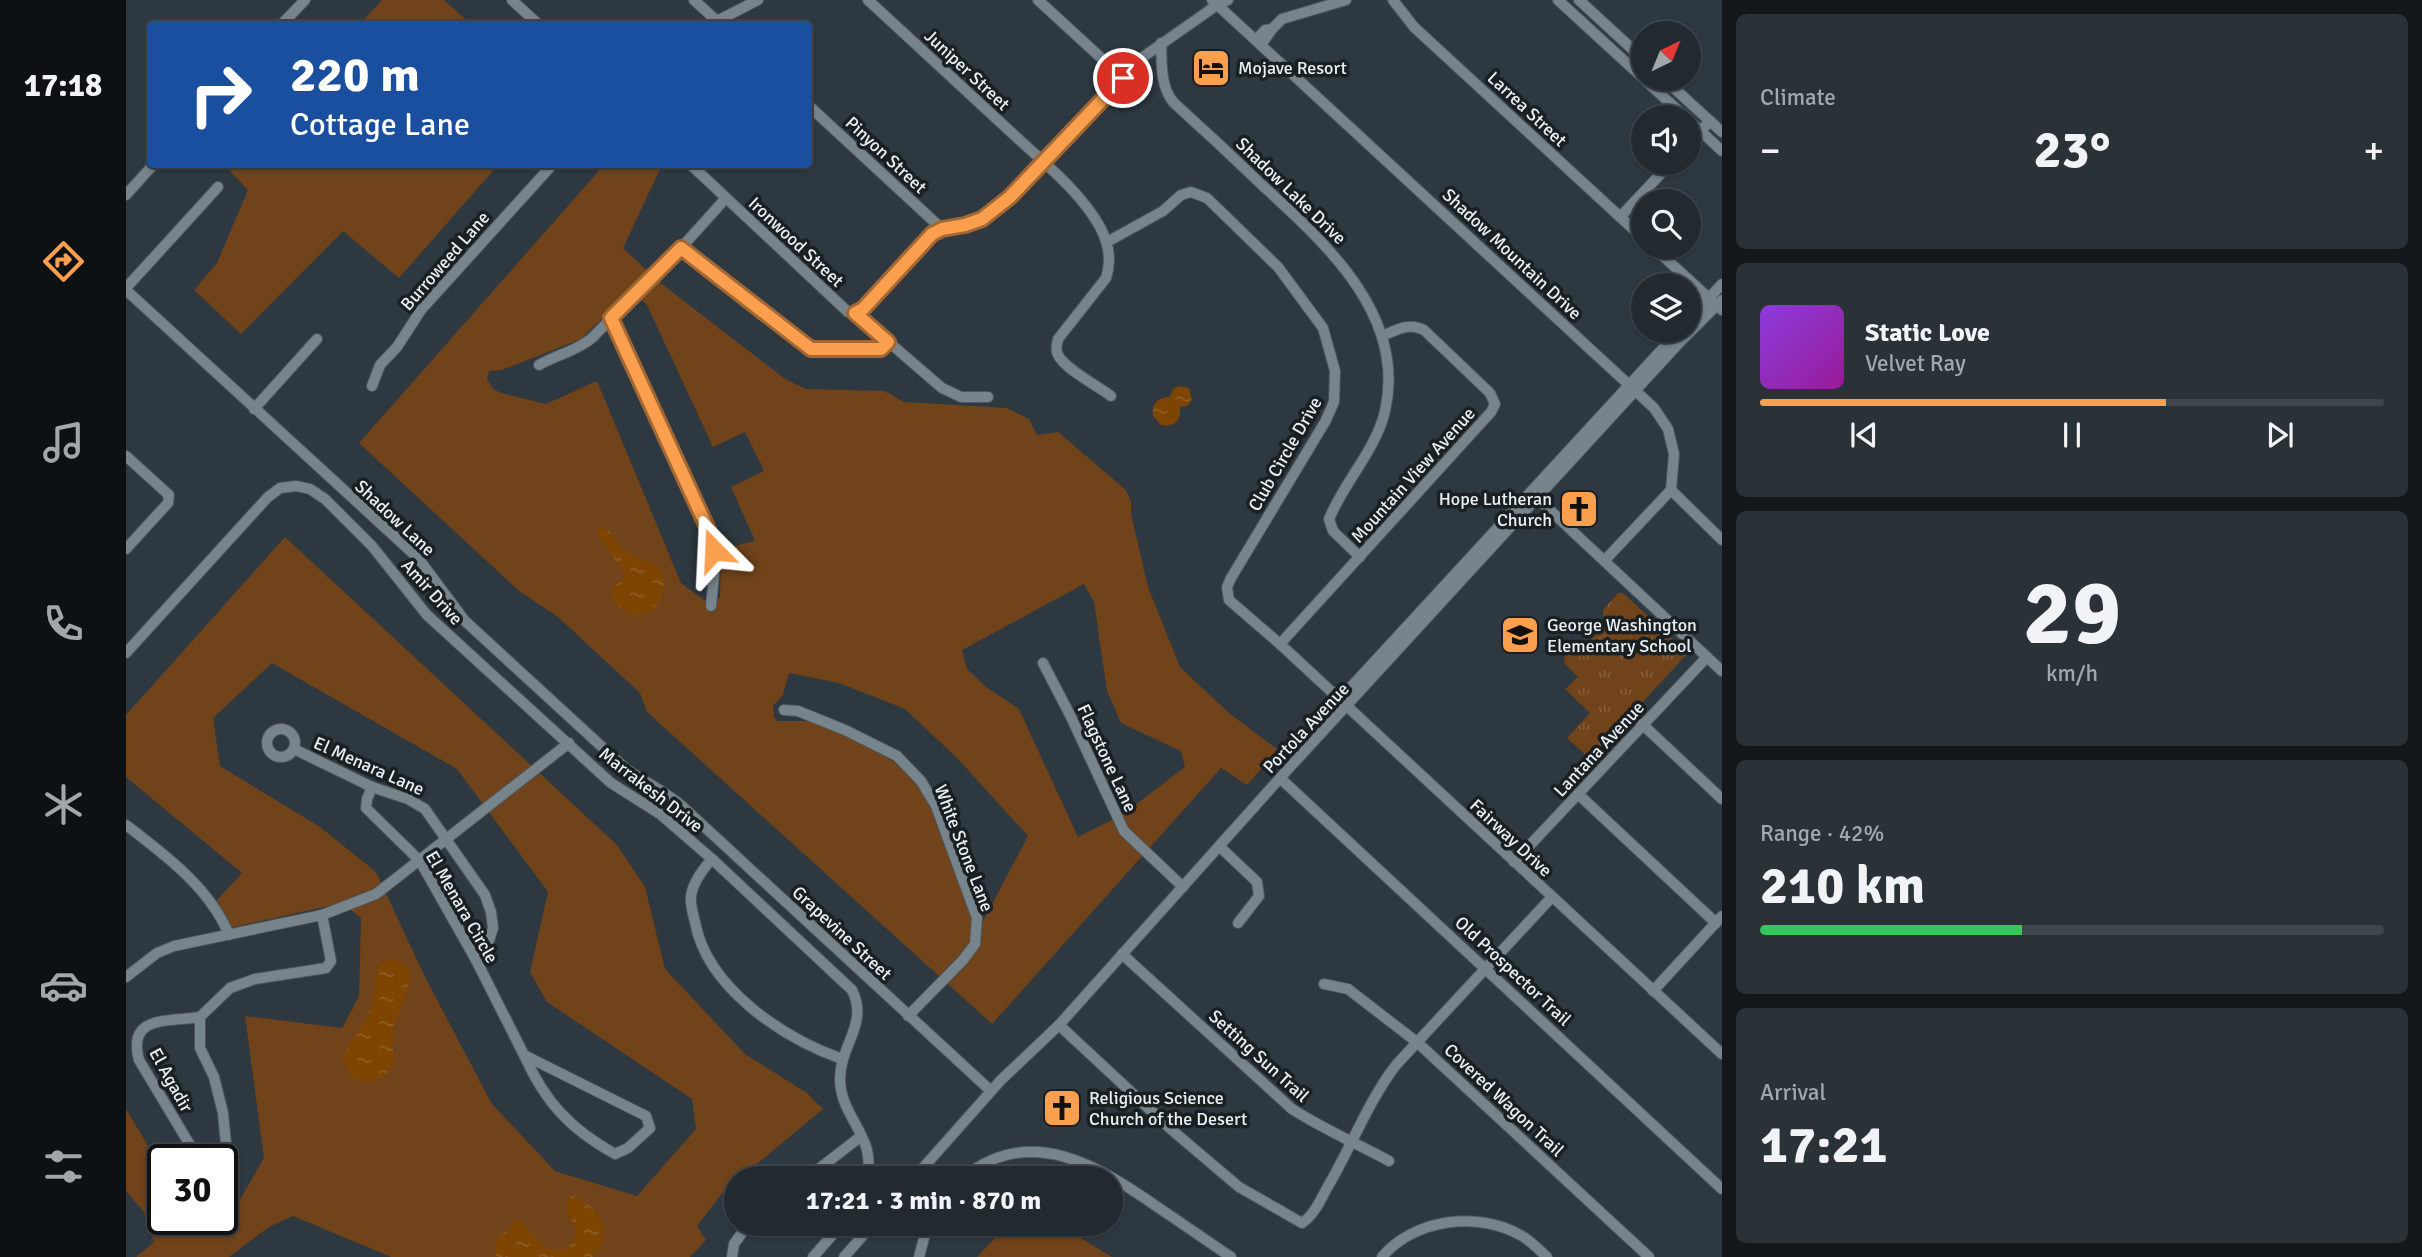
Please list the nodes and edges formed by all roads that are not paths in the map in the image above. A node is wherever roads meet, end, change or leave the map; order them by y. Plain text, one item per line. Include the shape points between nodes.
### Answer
1 (305, 0) edge
2 (512, 0) edge
3 (694, 0) edge
4 (758, 0) edge
5 (869, 0) edge
6 (1038, 0) edge
7 (1228, 0) edge
8 (1346, 0) edge
9 (1393, 0) edge
10 (1559, 0) edge
11 (1578, 0) edge
12 (1215, 2) edge
13 (285, 21) edge
14 (535, 21) edge
15 (714, 21) edge
16 (720, 21) edge
17 (1161, 43) junction
18 (1258, 43) junction
19 (1631, 49) edge
20 (1631, 66) edge
21 (1123, 78) junction
22 (1658, 91) edge
23 (1677, 91) edge
24 (1672, 105) edge
25 (812, 110) edge
26 (1710, 121) junction
27 (1701, 130) edge
28 (1701, 132) edge
29 (1722, 132) edge
30 (1722, 151) edge
31 (1043, 163) junction
32 (150, 168) edge
33 (549, 168) edge
34 (694, 168) edge
35 (1660, 175) edge
36 (218, 187) dead end
37 (126, 195) edge
38 (726, 198) junction
39 (1620, 217) junction
40 (1631, 227) edge
41 (942, 229) junction
42 (1107, 242) junction
43 (681, 248) junction
44 (1667, 259) edge
45 (1722, 284) edge
46 (126, 289) edge
47 (1717, 303) edge
48 (855, 313) junction
49 (1701, 313) edge
50 (611, 318) junction
51 (1382, 336) junction
52 (317, 339) dead end
53 (888, 342) junction
54 (1669, 343) edge
55 (539, 365) dead end
56 (372, 386) dead end
57 (1633, 387) junction
58 (1111, 396) dead end
59 (988, 397) dead end
60 (254, 409) junction
61 (126, 456) edge
62 (1671, 490) junction
63 (1538, 499) junction
64 (1722, 540) edge
65 (126, 549) edge
66 (1360, 556) junction
67 (1605, 560) junction
68 (711, 606) dead end
69 (1280, 644) junction
70 (126, 653) edge
71 (1707, 657) junction
72 (1042, 663) dead end
73 (1722, 671) edge
74 (1343, 703) junction
75 (784, 710) dead end
76 (1642, 724) junction
77 (569, 743) junction
78 (294, 749) dead end
79 (1280, 778) junction
80 (372, 787) junction
81 (1578, 794) junction
82 (671, 796) joint
83 (1722, 799) edge
84 (126, 825) edge
85 (136, 833) junction
86 (126, 838) edge
87 (448, 840) junction
88 (1220, 847) junction
89 (712, 859) junction
90 (420, 861) junction
91 (1514, 862) junction
92 (1183, 887) junction
93 (1551, 898) junction
94 (322, 915) junction
95 (1719, 920) edge
96 (1238, 923) dead end
97 (229, 935) junction
98 (1122, 954) junction
99 (475, 960) junction
100 (1486, 968) junction
101 (126, 977) edge
102 (1325, 984) dead end
103 (1653, 991) junction
104 (908, 1016) junction
105 (200, 1017) junction
106 (1059, 1025) junction
107 (1418, 1043) junction
108 (1722, 1054) edge
109 (524, 1055) junction
110 (842, 1059) junction
111 (991, 1091) junction
112 (860, 1137) junction
113 (1352, 1141) junction
114 (189, 1144) edge
115 (226, 1144) edge
116 (1389, 1161) dead end
117 (823, 1166) edge
118 (868, 1166) edge
119 (925, 1166) edge
120 (981, 1166) edge
121 (1095, 1166) edge
122 (1123, 1183) edge
123 (1722, 1189) edge
124 (740, 1236) edge
125 (832, 1236) edge
126 (863, 1236) edge
127 (925, 1236) edge
128 (732, 1257) edge
129 (813, 1257) edge
130 (844, 1257) edge
131 (919, 1257) edge
132 (1231, 1257) edge
133 (1382, 1257) edge
134 (1546, 1257) edge
135 (1649, 1257) edge

1 - 13 street
2 - 14 street
3 - 15 street
4 - 16 street
5 - 31 street, Juniper Street
6 - 21 street
7 - 12 street
8 - 18 street via 1282,19 1265,30
9 - 39 street, Larrea Street via 1414,27
10 - 20 street
11 - 19 street
12 - 17 street
12 - 18 street, Shadow Mountain Drive
17 - 21 street
17 - 51 street, Shadow Lake Drive via 1165,92 1333,252 1364,296
18 - 57 street, Shadow Mountain Drive
21 - 31 street
22 - 24 street
23 - 26 street
25 - 41 street, Pinyon Street
26 - 27 street
26 - 29 street
28 - 30 street
31 - 41 street via 982,219
31 - 42 street, Juniper Street via 1090,212
32 - 37 street
33 - 56 street, Burroweed Lane via 421,310 380,365
34 - 38 street, Ironwood Street
35 - 39 street
36 - 46 street
38 - 43 street
38 - 48 street, Ironwood Street via 848,312
39 - 40 street, Larrea Street
41 - 48 street
42 - 58 street via 1106,278 1056,347 1065,364
42 - 69 street, Club Circle Drive via 1163,211 1181,195 1191,192 1207,198 1278,267 1323,328 1335,372 1334,402 1227,587 1229,600
43 - 50 street
43 - 53 street via 811,349 881,349
44 - 47 street
45 - 47 street, Portola Avenue
46 - 60 street, Shadow Lane
47 - 49 street, Portola Avenue
47 - 57 street, Portola Avenue
48 - 53 street, Ironwood Street
50 - 55 street via 585,344
50 - 68 street via 712,538
51 - 66 street, Shadow Lake Drive via 1389,386 1385,412 1329,519 1333,531
51 - 66 street, Mountain View Avenue via 1408,326 1424,330 1490,393 1495,404
52 - 60 street
53 - 59 street, Ironwood Street via 942,388 961,397
54 - 57 street, Portola Avenue
57 - 62 street, Shadow Mountain Drive via 1668,429 1674,454
57 - 63 street, Portola Avenue
57 - 74 street, Portola Avenue
60 - 82 street, Shadow Lane via 418,558 475,630 625,768
61 - 65 street via 169,495 168,503
62 - 64 street
62 - 67 street
63 - 67 street
63 - 74 street, Portola Avenue
66 - 69 street, Mountain View Avenue
67 - 71 street
69 - 74 street, Fairway Drive
70 - 77 street, Amir Drive via 268,497 288,486 302,486 325,499 372,546 427,615
71 - 73 street
71 - 76 street, Lantana Avenue
72 - 92 street, Flagstone Lane via 1124,831
74 - 79 street, Portola Avenue
74 - 91 street, Fairway Drive
75 - 104 street, White Stone Lane via 798,711 888,750 914,771 936,806 977,918 975,944
76 - 81 street, Lantana Avenue
76 - 83 street
77 - 87 street
77 - 89 street, Marrakesh Drive via 611,783 660,814
78 - 80 street, El Menara Lane
79 - 88 street, Portola Avenue
79 - 100 street, Old Prospector Trail
80 - 87 street, El Menara Lane via 425,809
80 - 90 street, El Menara Circle via 366,808
81 - 91 street, Lantana Avenue
81 - 95 street
82 - 104 street, Grapevine Street
84 - 85 street
85 - 86 street
85 - 97 street via 212,902
87 - 90 street
87 - 99 street, El Menara Lane via 485,895 491,912 493,928
88 - 92 street, Portola Avenue
88 - 96 street via 1257,882 1259,896
89 - 110 street, Marrakesh Drive via 852,990 859,1003 857,1025
89 - 110 street via 691,897 706,956 747,1004 821,1052
90 - 94 street via 376,894
90 - 99 street, El Menara Circle
91 - 93 street, Fairway Drive
92 - 98 street, Portola Avenue
93 - 100 street
93 - 103 street, Fairway Drive
94 - 97 street
94 - 105 street via 331,961 326,968 255,979 230,988
95 - 103 street
97 - 101 street via 166,950
98 - 106 street, Portola Avenue
98 - 113 street, Setting Sun Trail via 1292,1109
99 - 109 street, El Menara Circle
100 - 107 street
100 - 123 street, Old Prospector Trail
102 - 107 street, Covered Wagon Trail via 1348,989
103 - 108 street, Fairway Drive
104 - 111 street, Grapevine Street
105 - 114 street, El Agadir via 149,1024 138,1032 135,1045 139,1060
105 - 115 street, El Agadir via 200,1048 214,1077
106 - 111 street, Portola Avenue
106 - 113 street via 1240,1188 1302,1223
107 - 113 street via 1381,1084
107 - 135 street, Covered Wagon Trail
109 - 109 street, El Menara Circle via 559,1114 589,1139 615,1154 650,1128 646,1116
110 - 112 street, Marrakesh Drive via 842,1099
111 - 119 street, Portola Avenue
112 - 117 street
112 - 118 street, Marrakesh Drive
113 - 116 street, Setting Sun Trail
120 - 121 street via 1029,1152 1066,1156
122 - 132 street
124 - 128 street
125 - 129 street
126 - 130 street
127 - 131 street
133 - 134 street via 1394,1243 1442,1223 1473,1220 1522,1236

